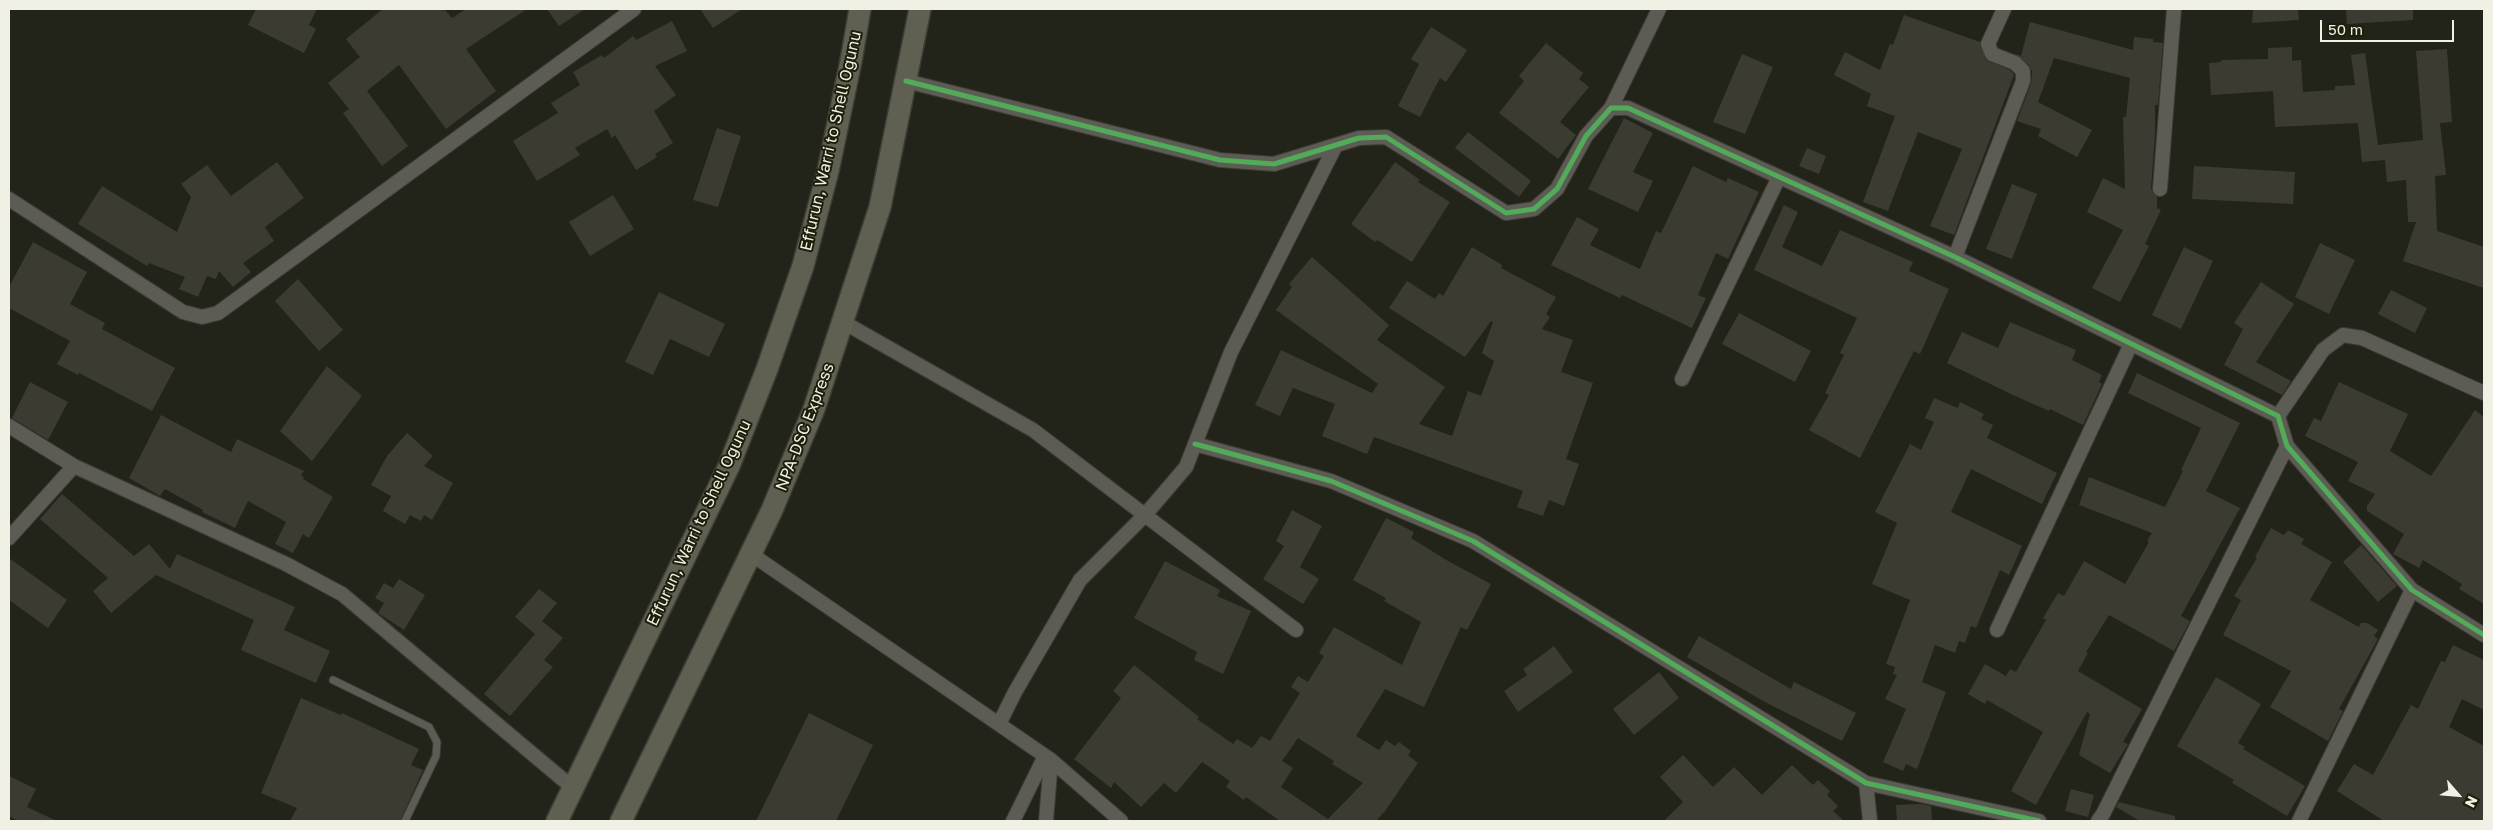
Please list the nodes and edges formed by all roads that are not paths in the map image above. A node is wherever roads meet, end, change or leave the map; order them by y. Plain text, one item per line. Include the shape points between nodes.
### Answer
1 (634, 9) edge
2 (860, 9) edge
3 (920, 9) edge
4 (1658, 9) edge
5 (2004, 9) edge
6 (2174, 9) edge
7 (906, 80) junction
8 (1610, 108) junction
9 (1336, 145) junction
10 (1779, 177) junction
11 (2160, 189) dead end
12 (9, 199) edge
13 (1956, 257) junction
14 (843, 322) junction
15 (2131, 344) junction
16 (1682, 379) dead end
17 (2484, 393) edge
18 (2278, 416) junction
19 (9, 426) edge
20 (1195, 444) junction
21 (2287, 446) junction
22 (74, 466) junction
23 (1145, 515) junction
24 (9, 538) edge
25 (751, 554) junction
26 (2412, 590) junction
27 (1296, 630) dead end
28 (1997, 630) dead end
29 (2484, 635) edge
30 (333, 680) dead end
31 (999, 724) junction
32 (1048, 758) junction
33 (1866, 783) junction
34 (573, 788) junction
35 (405, 821) edge
36 (557, 821) edge
37 (621, 821) edge
38 (1013, 821) edge
39 (1046, 821) edge
40 (1121, 821) edge
41 (1870, 821) edge
42 (2039, 821) edge
43 (2098, 821) edge
44 (2299, 821) edge

1 - 12 street via 218,313 202,317 183,312
2 - 34 main road, Effurun, Warri to Shell Ogunu via 828,171 802,266 768,369 729,466
3 - 7 main road, NPA-DSC Express
4 - 8 street
5 - 13 street via 1988,44 1992,54 2015,63 2023,71 2023,81
6 - 11 street
7 - 9 street via 1220,160 1274,164
7 - 14 main road, NPA-DSC Express via 880,207
8 - 9 street via 1586,136 1557,189 1534,209 1506,213 1386,137 1359,138
8 - 10 street via 1628,108
9 - 20 street via 1231,352
10 - 13 street
10 - 16 street
13 - 15 street
14 - 23 street via 1034,430
14 - 25 main road, NPA-DSC Express via 814,409
15 - 18 street
15 - 28 street
17 - 18 street via 2362,338 2343,335 2323,350
18 - 21 street
19 - 22 street
20 - 23 street via 1186,467
20 - 33 street via 1330,481 1473,541
21 - 26 street
21 - 43 street
22 - 24 street
22 - 34 street via 286,564 342,594
23 - 27 street
23 - 31 street via 1080,580
25 - 31 street
25 - 37 main road, NPA-DSC Express
26 - 29 street
26 - 44 street
30 - 35 lane via 429,726 437,742 436,756
31 - 32 street
32 - 38 street
32 - 39 street
32 - 40 street
33 - 41 street
33 - 42 street
34 - 36 main road, Effurun, Warri to Shell Ogunu

